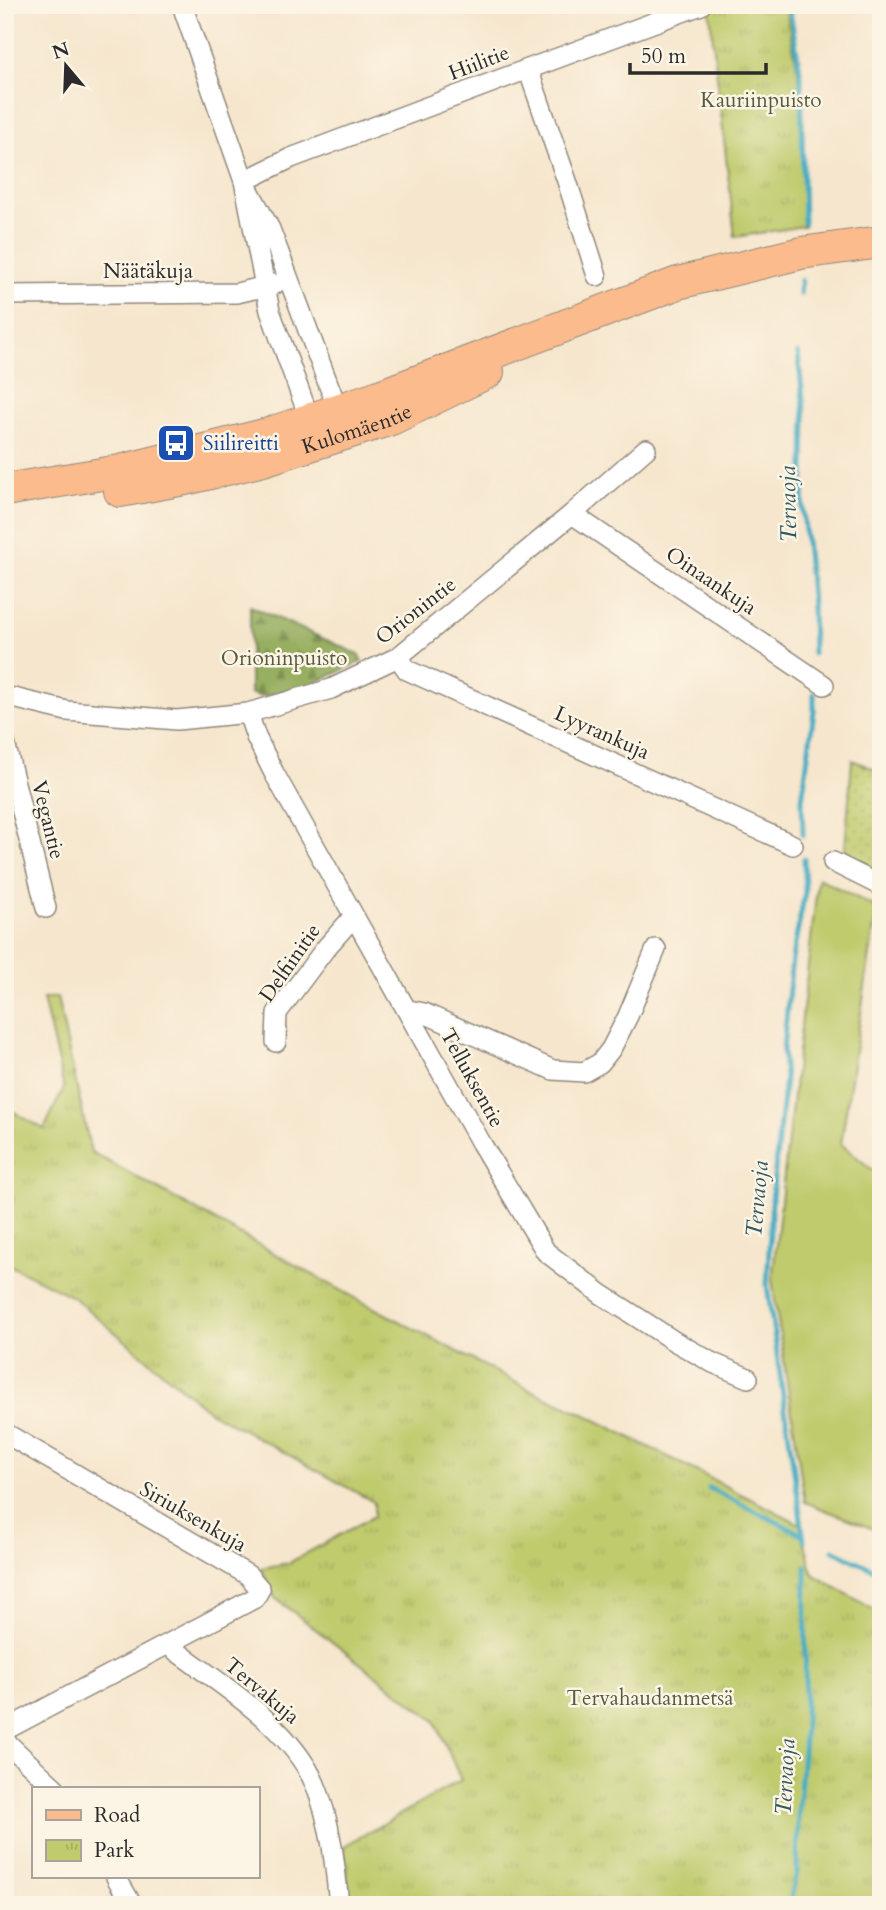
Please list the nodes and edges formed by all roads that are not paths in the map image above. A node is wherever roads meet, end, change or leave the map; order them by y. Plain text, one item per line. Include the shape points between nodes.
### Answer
1 (182, 5) edge
2 (701, 5) edge
3 (528, 69) junction
4 (244, 181) junction
5 (881, 242) edge
6 (597, 276) dead end
7 (289, 279) junction
8 (264, 288) junction
9 (5, 295) edge
10 (327, 423) junction
11 (646, 449) dead end
12 (5, 490) edge
13 (5, 503) edge
14 (572, 514) junction
15 (398, 657) junction
16 (824, 685) dead end
17 (5, 696) edge
18 (248, 713) junction
19 (5, 743) edge
20 (793, 845) dead end
21 (832, 862) dead end
22 (881, 886) edge
23 (46, 908) dead end
24 (354, 916) junction
25 (656, 949) dead end
26 (409, 1010) junction
27 (276, 1042) dead end
28 (748, 1378) dead end
29 (5, 1433) edge
30 (168, 1645) junction
31 (5, 1730) edge
32 (5, 1741) edge
33 (54, 1787) edge
34 (117, 1878) edge
35 (132, 1905) edge
36 (340, 1905) edge

1 - 4 street
2 - 3 street
3 - 4 street, Hiilitie via 291,158
3 - 6 street, Hiilitie
4 - 7 street via 270,229
4 - 8 street
5 - 10 main road, Kulomäentie via 801,253 678,283
7 - 8 street, Näätäkuja
7 - 10 street
8 - 9 street, Näätäkuja via 237,293
8 - 10 street via 270,311
10 - 12 main road, Kulomäentie via 120,471
10 - 13 main road, Kulomäentie via 263,460 82,498
11 - 14 street, Orionintie
14 - 15 street, Orionintie
14 - 16 street, Oinaankuja
15 - 18 street, Orionintie via 331,689
15 - 20 street, Lyyrankuja via 407,670
17 - 18 street, Orionintie via 67,711 116,716 177,720
18 - 24 street, Telluksentie via 274,773
19 - 23 street, Vegantie
21 - 22 street
24 - 26 street, Telluksentie
24 - 27 street, Delfiinitie via 277,1013
25 - 26 street via 611,1049 600,1063 584,1072 553,1070
26 - 28 street, Telluksentie via 546,1252 674,1341
29 - 30 street, Siriuksenkuja via 248,1575 260,1589 255,1598
30 - 31 street
30 - 36 street, Tervakuja via 275,1727 294,1749 319,1796 333,1850
32 - 33 street
34 - 35 street

